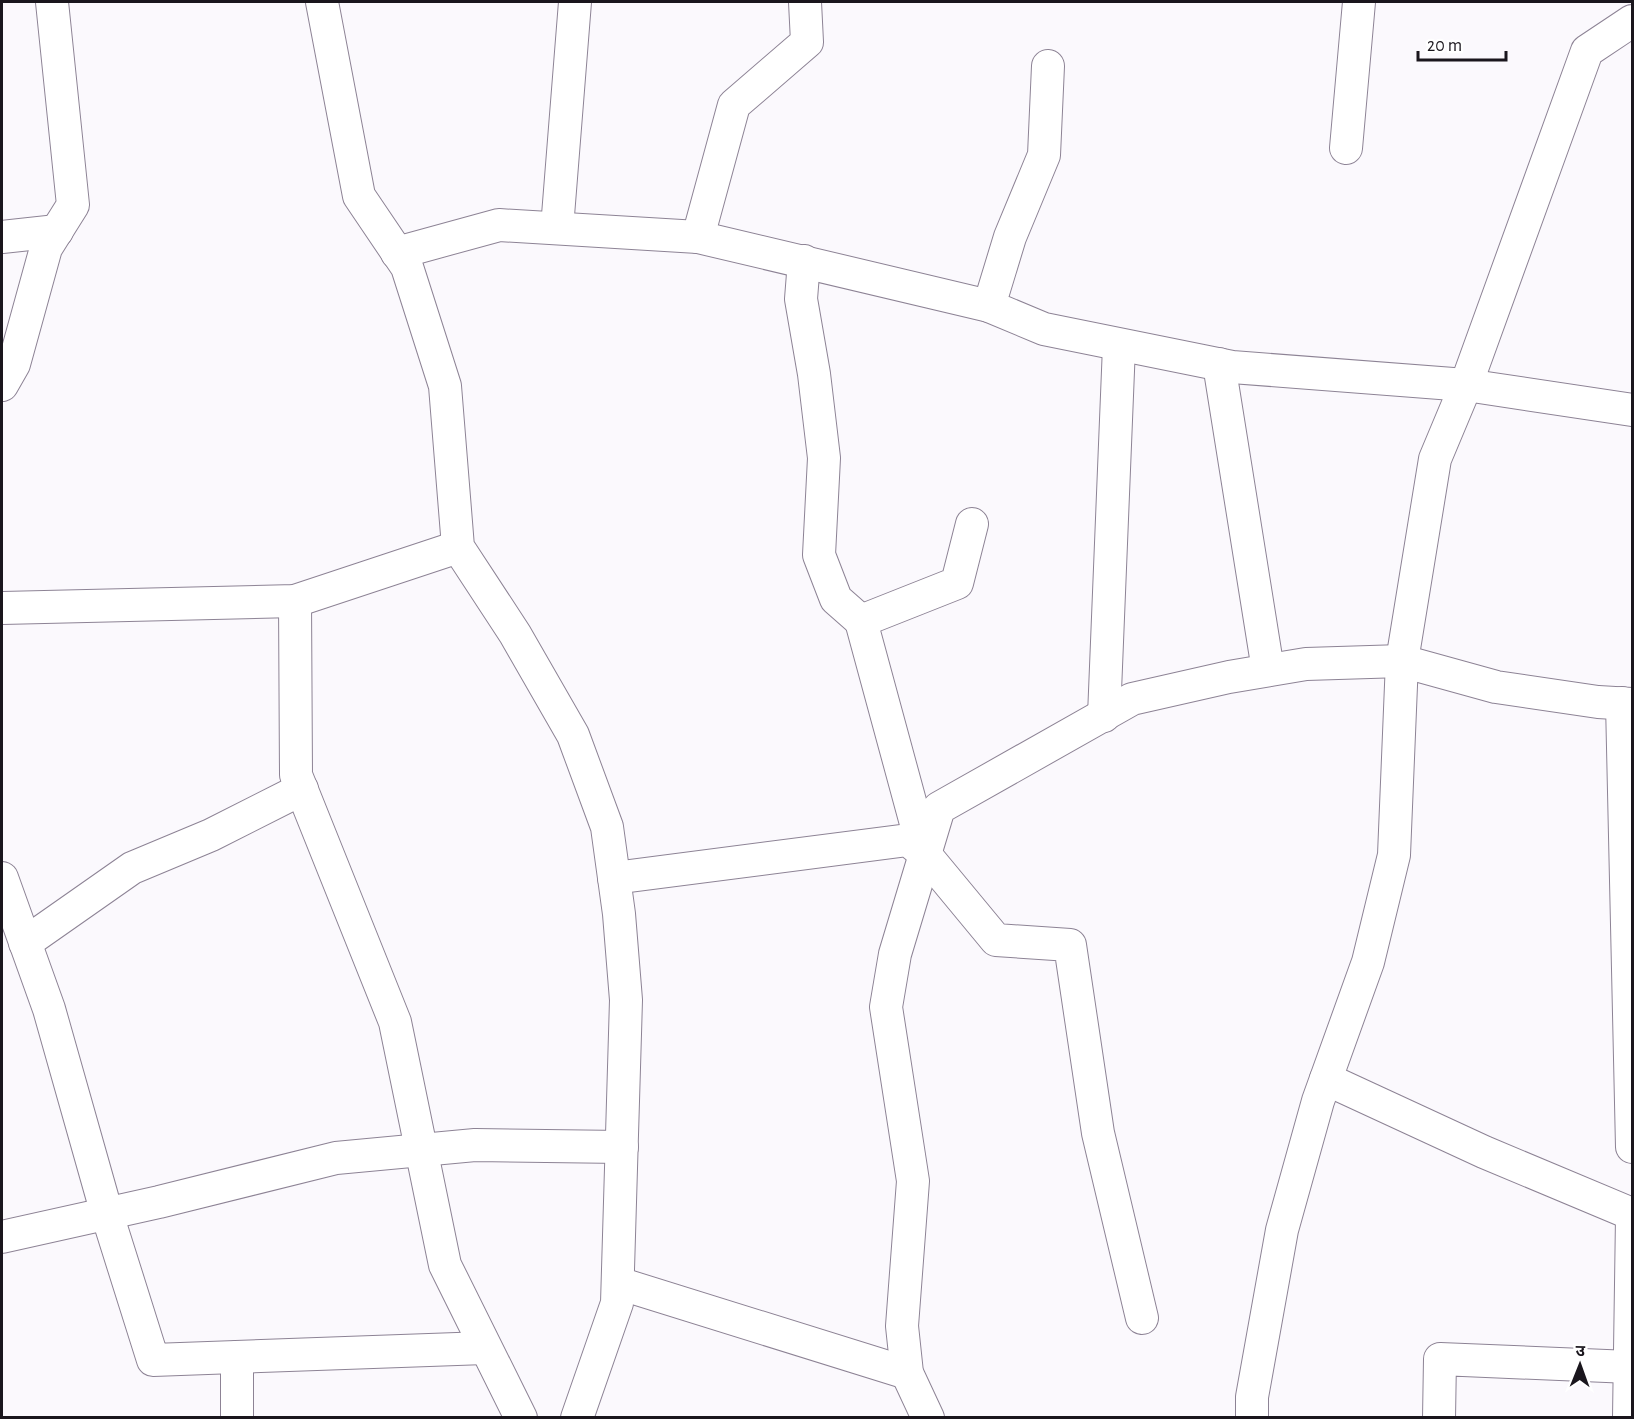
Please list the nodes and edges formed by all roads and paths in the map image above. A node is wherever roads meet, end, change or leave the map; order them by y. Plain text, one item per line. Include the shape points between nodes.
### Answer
1 (52, 2) edge
2 (322, 2) edge
3 (575, 2) edge
4 (805, 2) edge
5 (1359, 2) edge
6 (1632, 21) edge
7 (1048, 66) dead end
8 (1346, 148) dead end
9 (557, 228) junction
10 (57, 231) junction
11 (2, 237) edge
12 (698, 237) junction
13 (397, 253) junction
14 (804, 261) junction
15 (989, 306) junction
16 (1119, 346) junction
17 (1219, 364) junction
18 (2, 385) edge
19 (1466, 385) junction
20 (1632, 410) edge
21 (972, 524) dead end
22 (458, 547) junction
23 (295, 601) junction
24 (2, 608) edge
25 (861, 621) junction
26 (1402, 662) junction
27 (1268, 670) junction
28 (1627, 704) edge
29 (1104, 716) junction
30 (302, 789) junction
31 (924, 853) junction
32 (2, 878) edge
33 (614, 878) junction
34 (25, 944) junction
35 (1326, 1079) junction
36 (1632, 1114) edge
37 (622, 1147) junction
38 (1632, 1147) edge
39 (423, 1150) junction
40 (107, 1214) junction
41 (1632, 1216) edge
42 (2, 1237) edge
43 (1632, 1246) edge
44 (618, 1283) junction
45 (1142, 1318) dead end
46 (485, 1348) junction
47 (237, 1357) junction
48 (1630, 1367) junction
49 (907, 1373) junction
50 (237, 1418) edge
51 (521, 1418) edge
52 (577, 1418) edge
53 (928, 1418) edge
54 (1252, 1418) edge
55 (1439, 1418) edge
56 (1629, 1418) edge

1 - 10 street via 73,205
2 - 13 street via 359,196
3 - 9 street
4 - 12 street via 807,42 734,105
5 - 8 street
6 - 19 street via 1587,51
7 - 15 street via 1044,155 1010,237
9 - 12 street
9 - 13 street via 499,225
10 - 11 street
10 - 18 street via 46,248 14,364
12 - 14 street
13 - 22 street via 407,267 446,386
14 - 15 street
14 - 25 street via 801,299 824,458 819,555 836,599
15 - 16 street via 1044,329
16 - 17 street
16 - 29 street
17 - 19 street via 1380,381
17 - 27 street
19 - 20 street
19 - 26 street via 1436,459
21 - 25 street via 957,583
22 - 23 street
22 - 33 street via 515,634 573,735 607,827
23 - 24 street
23 - 30 street via 296,775
25 - 31 street
26 - 27 street via 1306,664
26 - 28 street via 1496,687
26 - 35 street via 1394,855 1368,963
27 - 29 street via 1132,699
28 - 36 street
29 - 31 street via 939,808
30 - 34 street via 211,835 132,868
30 - 39 street via 395,1022
31 - 33 street via 908,840
31 - 45 street via 996,940 1070,945 1098,1133
31 - 49 street via 894,954 886,1007 913,1181 902,1326
32 - 34 street
33 - 37 street via 626,1000
34 - 40 street via 49,1008
35 - 41 street
35 - 54 street via 1282,1230 1252,1397
36 - 38 street
37 - 39 street via 475,1145
37 - 44 street
39 - 40 street via 336,1158
39 - 46 street via 445,1265
40 - 42 street
40 - 47 street via 153,1360
41 - 43 street
43 - 48 street
44 - 49 street
44 - 52 street via 617,1303
46 - 47 street
46 - 51 street
47 - 50 street
48 - 55 street via 1440,1359
48 - 56 street
49 - 53 street

